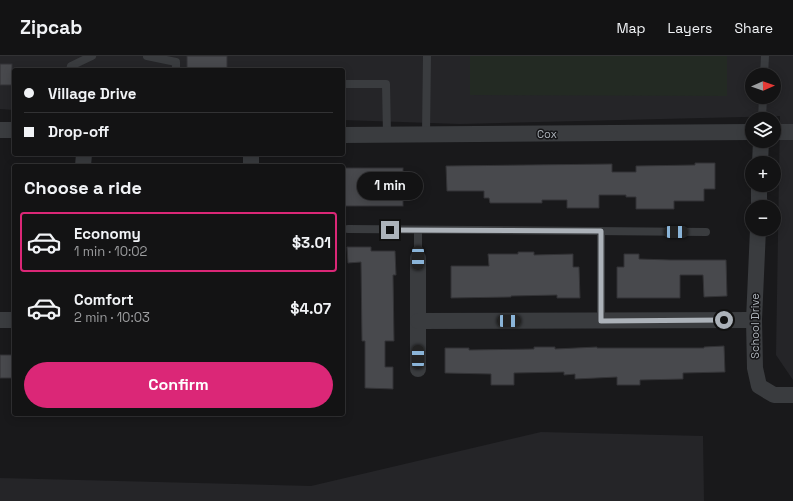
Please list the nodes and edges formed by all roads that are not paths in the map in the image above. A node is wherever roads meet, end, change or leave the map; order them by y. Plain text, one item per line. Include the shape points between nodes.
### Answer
1 (92, 56) edge
2 (147, 56) edge
3 (427, 56) edge
4 (765, 56) edge
5 (70, 68) edge
6 (176, 68) edge
7 (764, 68) edge
8 (345, 84) edge
9 (0, 130) edge
10 (12, 130) edge
11 (745, 132) edge
12 (781, 132) edge
13 (793, 132) edge
14 (426, 134) junction
15 (345, 135) edge
16 (387, 135) junction
17 (348, 229) dead end
18 (418, 230) junction
19 (601, 231) junction
20 (706, 232) dead end
21 (758, 236) edge
22 (418, 258) joint
23 (0, 320) edge
24 (12, 320) edge
25 (754, 320) junction
26 (418, 321) junction
27 (601, 321) junction
28 (418, 369) dead end
29 (793, 395) edge

1 - 5 lane
2 - 6 lane via 176,62
3 - 14 lane
4 - 7 lane
8 - 16 lane via 386,84
9 - 10 street
11 - 14 street, Cox
12 - 13 street
14 - 16 street, Cox
15 - 16 street, Cox
17 - 18 lane
18 - 19 lane
18 - 22 lane
19 - 20 lane
19 - 27 lane
21 - 25 street, School Drive
22 - 26 street
23 - 24 street
25 - 27 street
25 - 29 street, School Drive via 755,368 759,386 774,395
26 - 27 street
26 - 28 street

